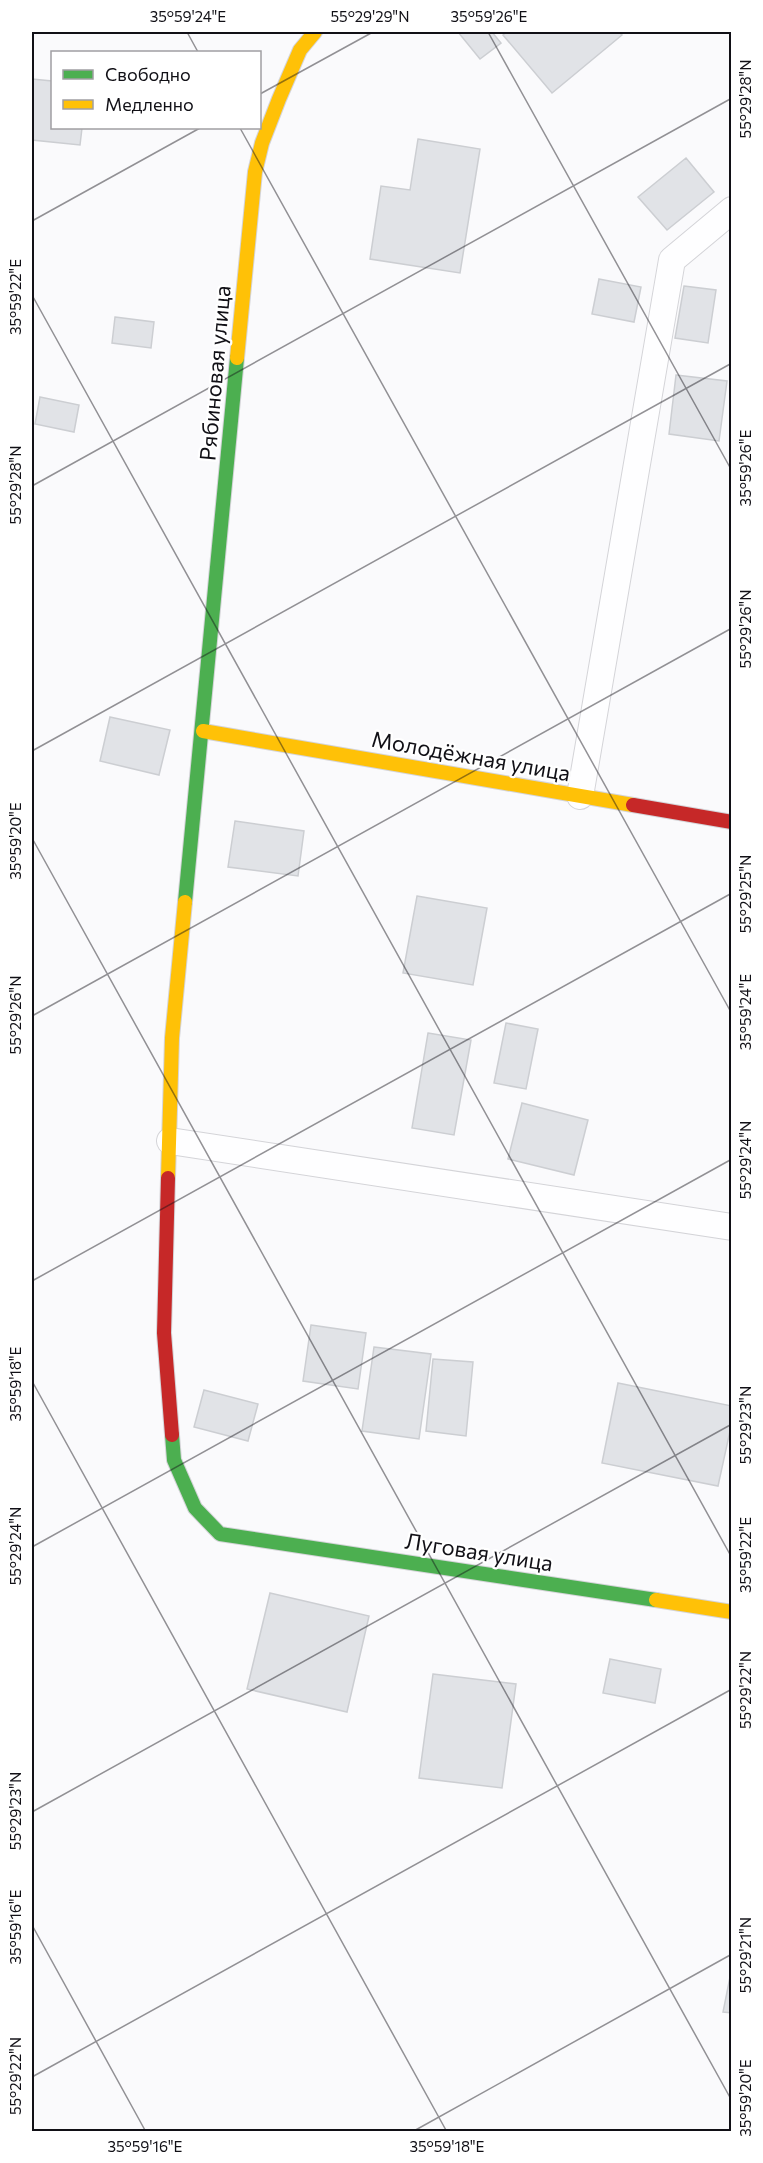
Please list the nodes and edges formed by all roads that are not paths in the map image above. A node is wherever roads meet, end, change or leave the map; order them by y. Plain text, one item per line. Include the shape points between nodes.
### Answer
1 (315, 32) edge
2 (732, 210) edge
3 (203, 731) junction
4 (580, 796) junction
5 (732, 822) edge
6 (170, 1141) junction
7 (732, 1227) edge
8 (220, 1534) joint
9 (732, 1612) edge

1 - 3 street, Рябиновая улица via 300,50 262,143 255,172
2 - 4 lane via 672,260
3 - 4 street, Молодёжная улица
3 - 6 street, Рябиновая улица via 172,1038
4 - 5 street, Молодёжная улица
6 - 7 lane
6 - 8 street, Рябиновая улица via 164,1333 174,1460 195,1508
8 - 9 street, Луговая улица

